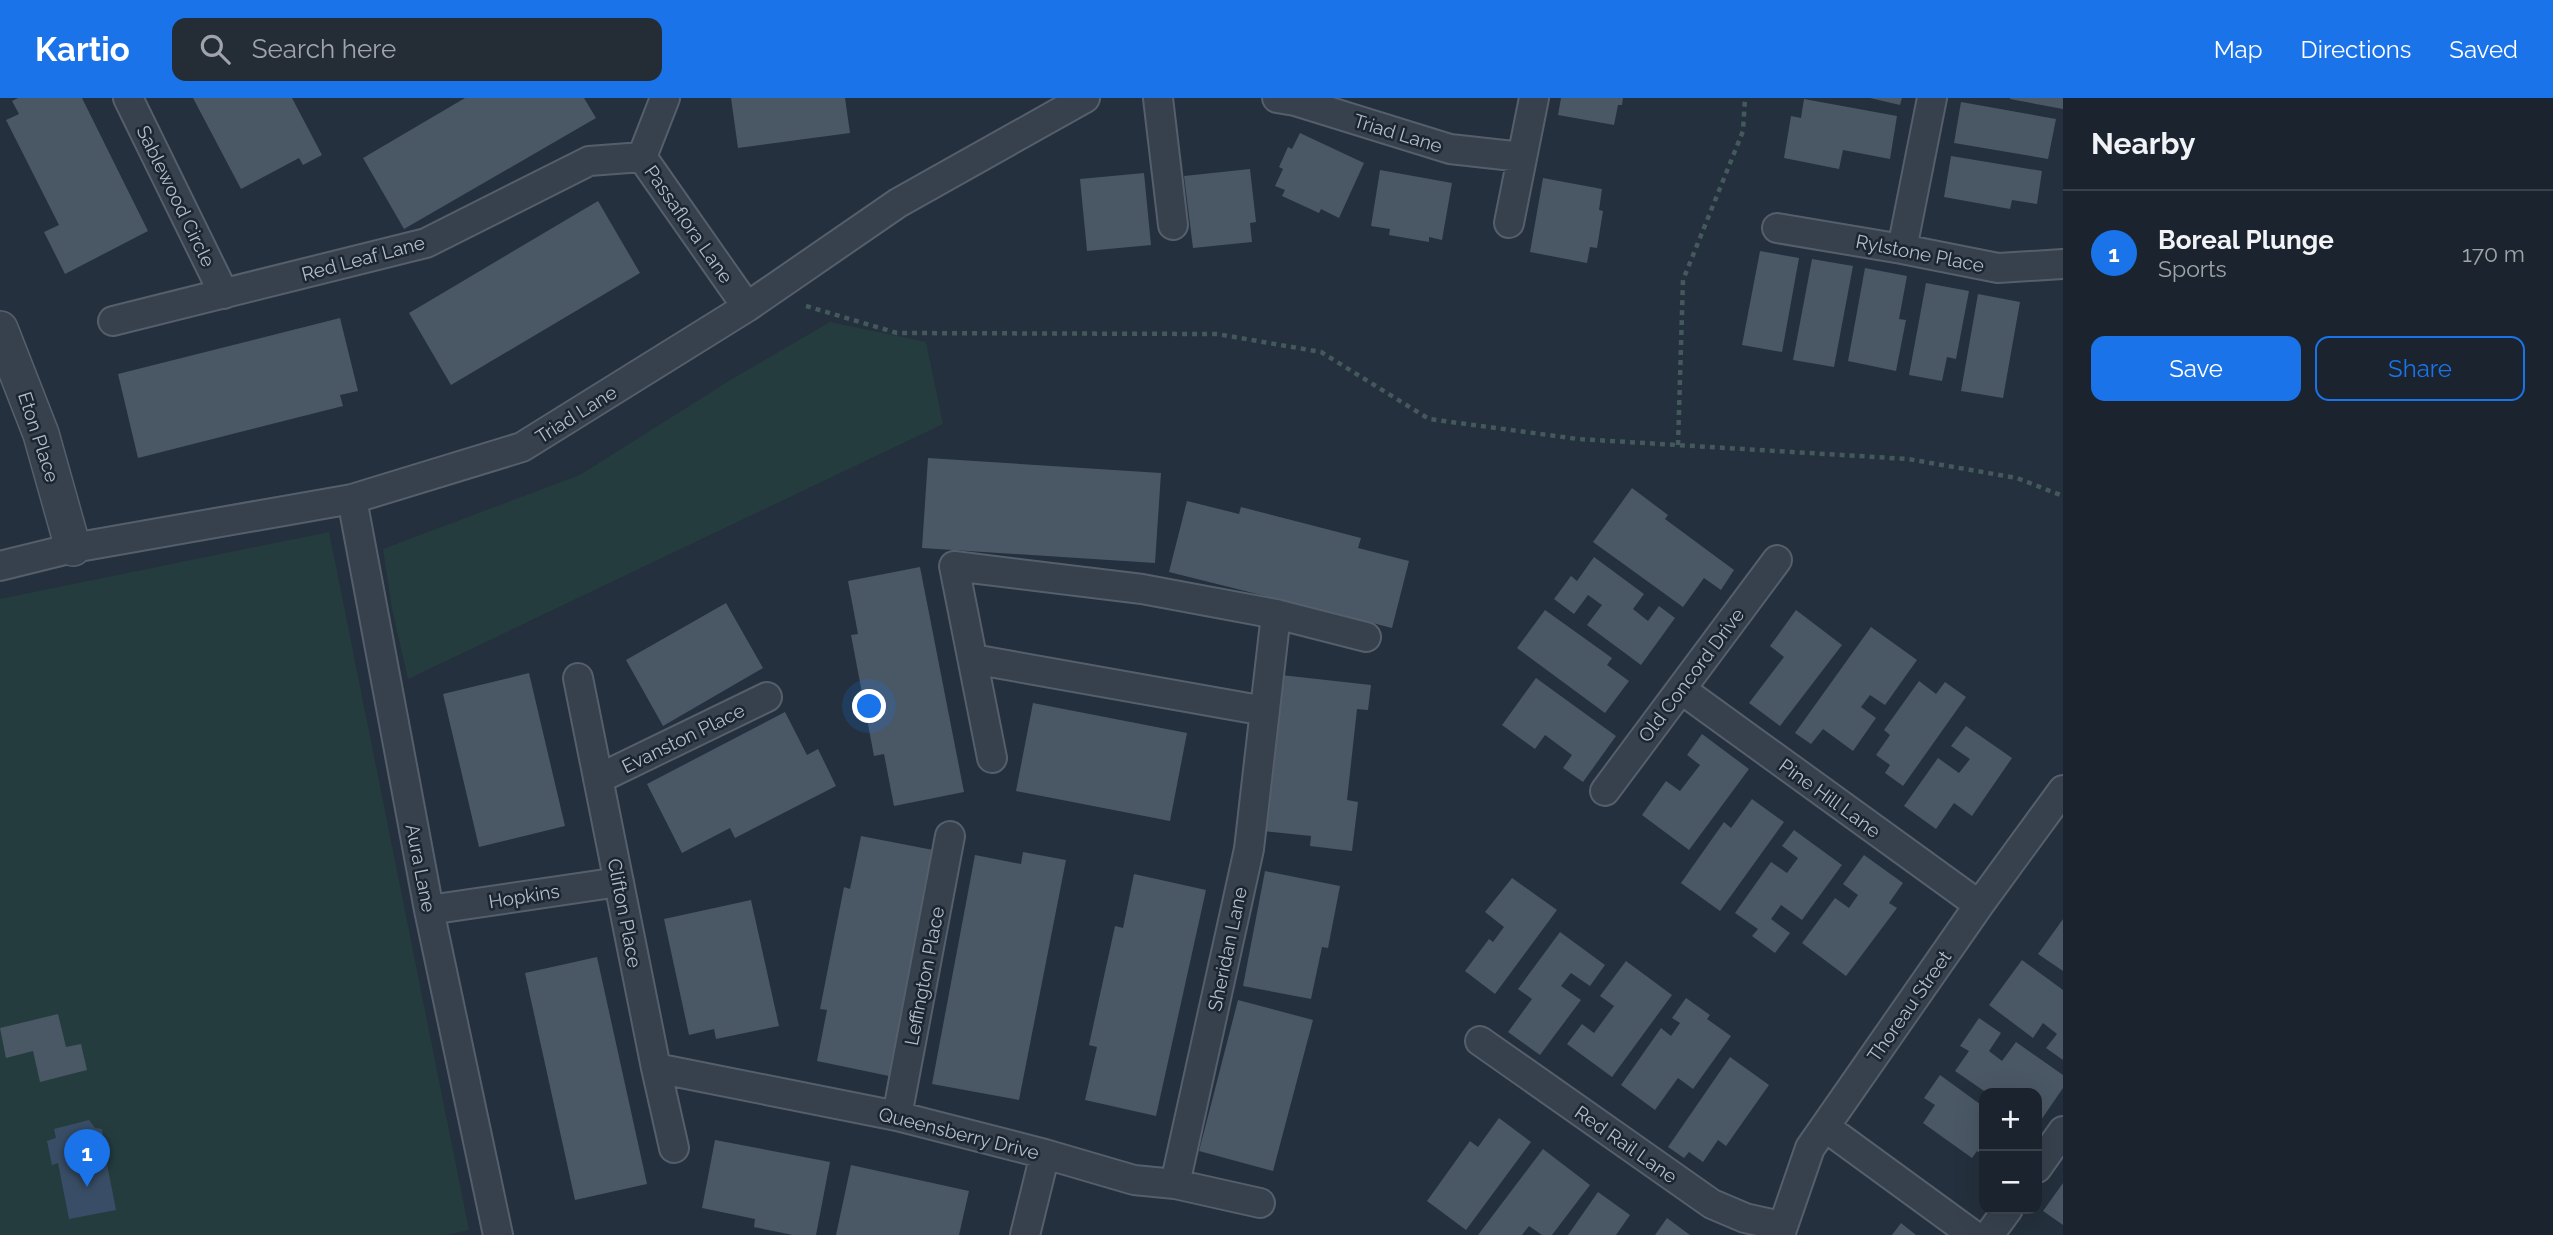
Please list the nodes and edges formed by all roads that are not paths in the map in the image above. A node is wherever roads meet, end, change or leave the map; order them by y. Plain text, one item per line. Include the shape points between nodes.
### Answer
1 (128, 98) edge
2 (665, 98) edge
3 (1082, 98) edge
4 (1158, 98) edge
5 (1277, 98) edge
6 (1534, 98) edge
7 (1932, 98) edge
8 (642, 157) junction
9 (1522, 158) junction
10 (1510, 223) dead end
11 (1173, 225) dead end
12 (1777, 228) dead end
13 (1902, 249) junction
14 (2063, 264) edge
15 (224, 293) junction
16 (756, 301) junction
17 (113, 321) dead end
18 (0, 329) edge
19 (352, 499) junction
20 (73, 548) junction
21 (1777, 560) dead end
22 (0, 566) edge
23 (1276, 614) junction
24 (1366, 637) dead end
25 (973, 659) junction
26 (578, 678) dead end
27 (1682, 690) junction
28 (767, 696) dead end
29 (1265, 711) junction
30 (992, 758) dead end
31 (598, 779) junction
32 (1605, 790) dead end
33 (2063, 790) edge
34 (950, 836) dead end
35 (620, 882) junction
36 (1979, 905) junction
37 (429, 911) junction
38 (1480, 1041) dead end
39 (656, 1068) junction
40 (897, 1116) junction
41 (1825, 1127) junction
42 (2063, 1131) edge
43 (674, 1148) dead end
44 (1045, 1154) junction
45 (2042, 1161) edge
46 (1175, 1184) junction
47 (1260, 1203) dead end
48 (2004, 1214) edge
49 (1780, 1231) edge
50 (498, 1235) edge
51 (1025, 1235) edge
52 (1973, 1235) edge
53 (1989, 1235) edge

1 - 15 street, Sablewood Circle
2 - 8 street, Passaflora Lane
3 - 16 street, Triad Lane via 898,203
4 - 11 street
5 - 9 street, Triad Lane via 1450,149
6 - 9 street
7 - 13 street
8 - 15 street, Red Leaf Lane via 589,161 426,243
8 - 16 street, Passaflora Lane
9 - 10 street
12 - 13 street, Rylstone Place
13 - 14 street, Rylstone Place via 1998,268
15 - 17 street, Red Leaf Lane
16 - 19 street, Triad Lane via 522,447
18 - 20 street, Eton Place via 41,433
19 - 20 street, Triad Lane
19 - 37 street, Aura Lane
20 - 22 street, Triad Lane
21 - 27 street, Old Concord Drive
23 - 24 street
23 - 25 street via 1142,589 954,566
23 - 29 street, Sheridan Lane
25 - 29 street
25 - 30 street
26 - 31 street, Clifton Place
27 - 32 street, Old Concord Drive
27 - 36 street, Pine Hill Lane
28 - 31 street, Evanston Place
29 - 46 street, Sheridan Lane via 1249,849
31 - 35 street, Clifton Place
33 - 36 street, Thoreau Street
34 - 40 street, Leffington Place
35 - 37 street, Hopkins
35 - 39 street, Clifton Place
36 - 41 street, Thoreau Street
37 - 50 street, Aura Lane
38 - 49 street, Red Rail Lane via 1712,1204
39 - 40 street, Queensberry Drive
39 - 43 street, Clifton Place
40 - 44 street, Queensberry Drive
41 - 49 street, Thoreau Street via 1810,1148
41 - 52 street
42 - 45 street
44 - 46 street, Queensberry Drive via 1134,1180
44 - 51 street
46 - 47 street, Queensberry Drive
48 - 53 street

